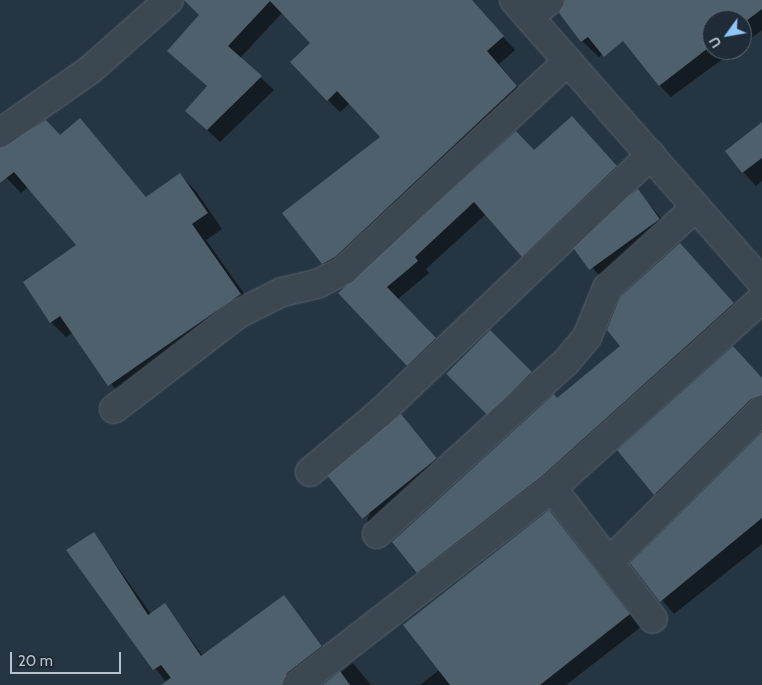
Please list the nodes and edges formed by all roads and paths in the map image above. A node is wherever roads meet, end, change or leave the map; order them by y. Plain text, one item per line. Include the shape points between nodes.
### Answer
1 (169, 0) edge
2 (550, 0) edge
3 (521, 8) edge
4 (568, 62) junction
5 (0, 133) edge
6 (651, 155) junction
7 (696, 207) junction
8 (762, 282) edge
9 (762, 299) edge
10 (114, 409) dead end
11 (762, 410) edge
12 (310, 472) dead end
13 (552, 488) junction
14 (377, 534) dead end
15 (609, 562) junction
16 (653, 619) dead end
17 (297, 685) edge

1 - 5 street via 90,69
2 - 3 street
3 - 4 street
4 - 6 street
4 - 10 street via 344,270 317,284 282,292 238,314
6 - 7 street
6 - 12 street via 381,412
7 - 8 street
7 - 14 street via 607,288 587,337 566,362
9 - 13 street
11 - 15 street
13 - 15 street
13 - 17 street
15 - 16 street

